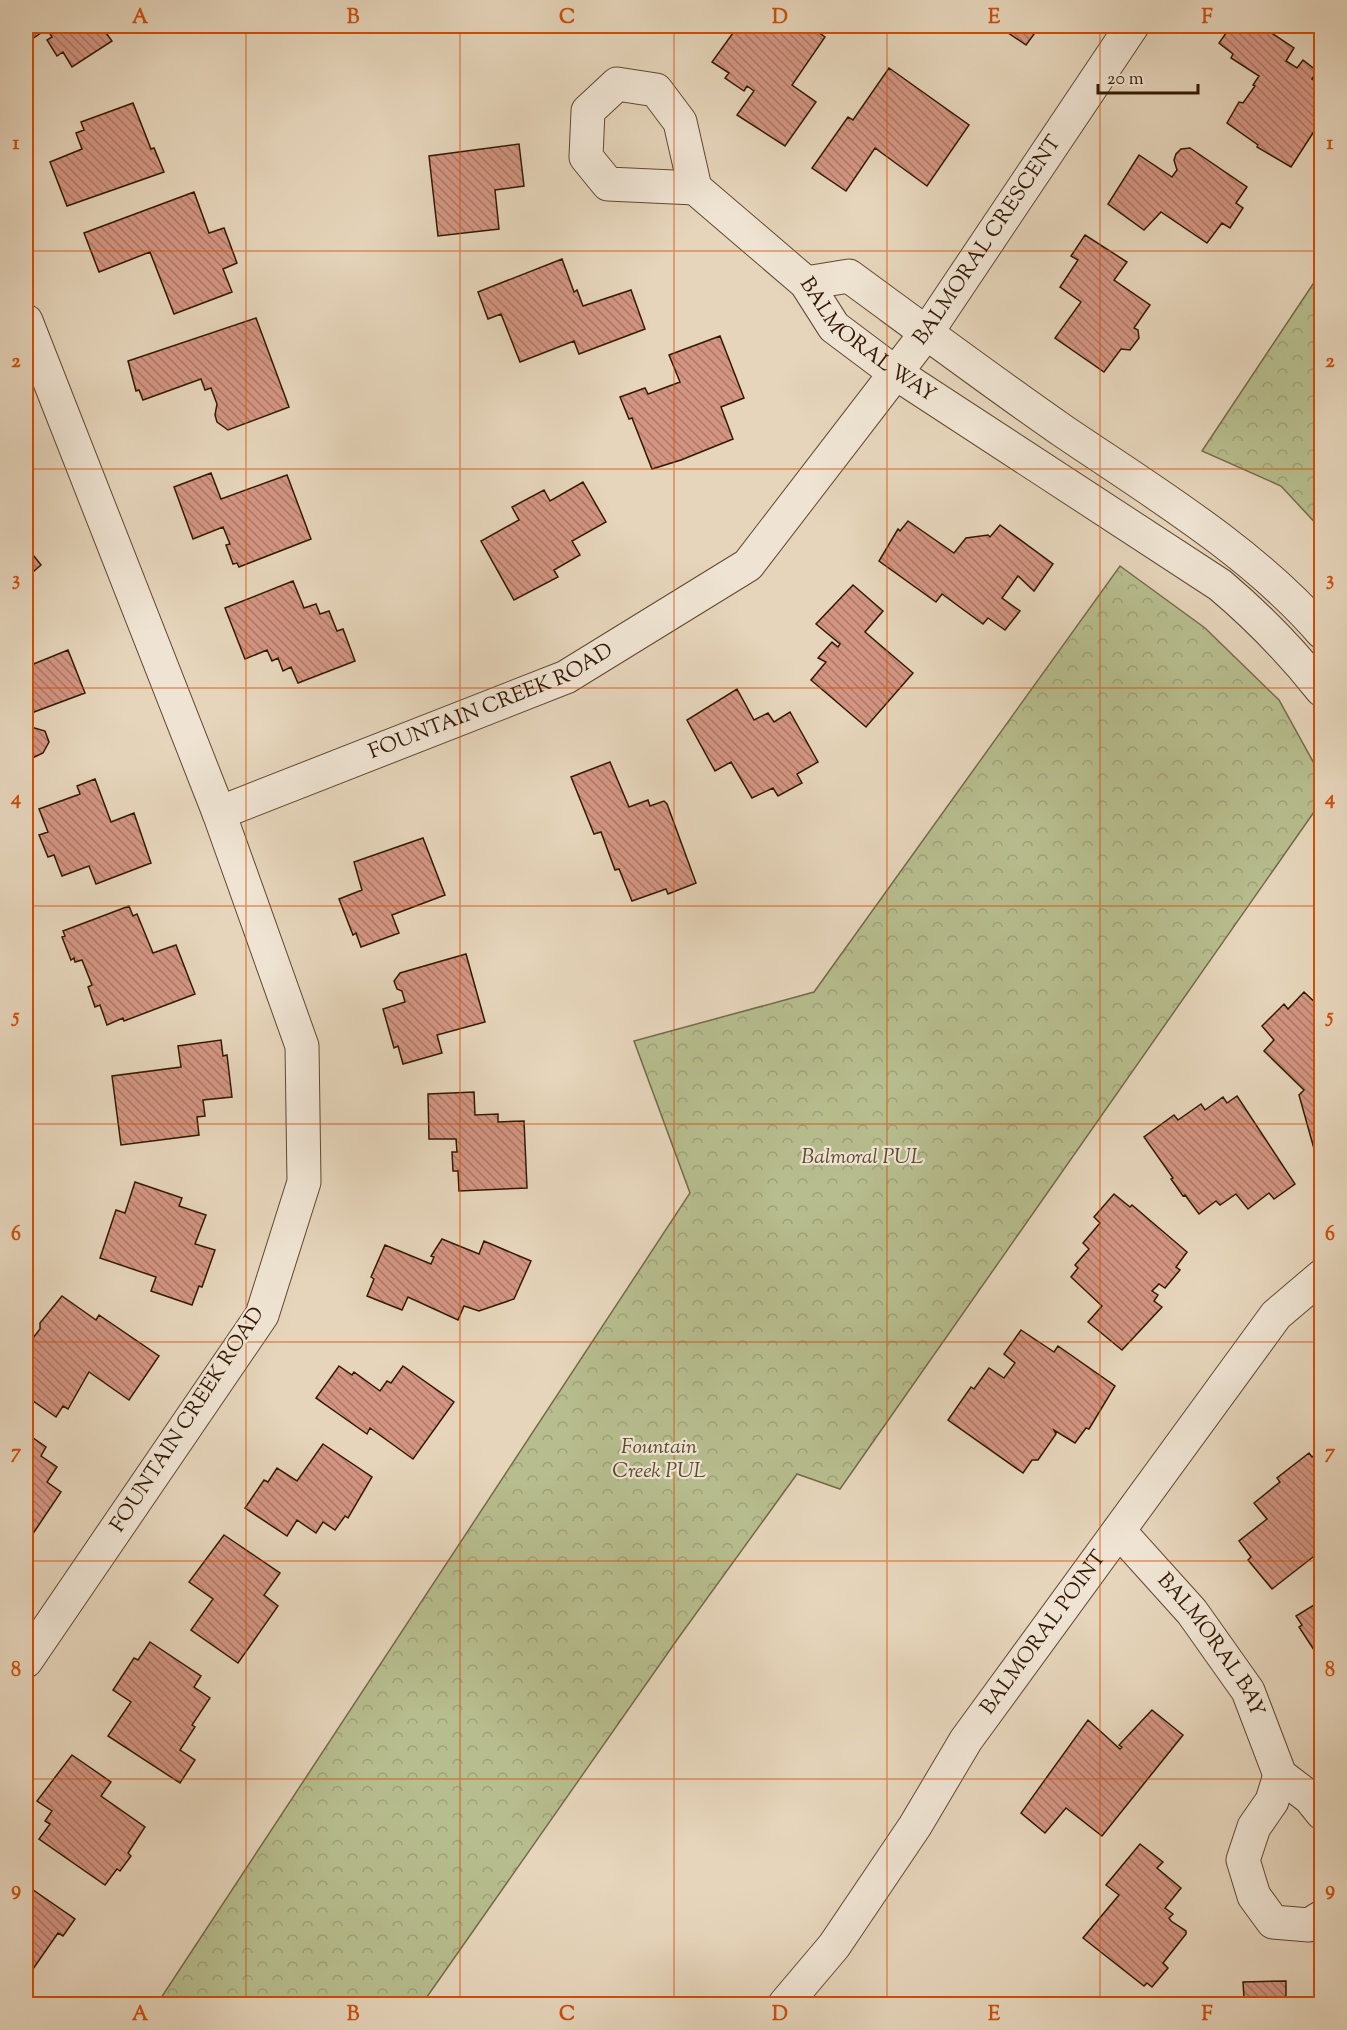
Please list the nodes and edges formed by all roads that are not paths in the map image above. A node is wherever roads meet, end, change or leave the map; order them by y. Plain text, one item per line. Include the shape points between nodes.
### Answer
1 (1132, 26) edge
2 (695, 188) dead end
3 (806, 283) junction
4 (26, 321) edge
5 (927, 332) junction
6 (894, 372) junction
7 (748, 565) joint
8 (1322, 632) edge
9 (1322, 690) edge
10 (219, 813) junction
11 (1322, 1276) edge
12 (1119, 1531) junction
13 (26, 1661) edge
14 (1280, 1775) junction
15 (1322, 1814) edge
16 (1322, 1917) edge
17 (785, 2004) edge

1 - 5 street, BALMORAL CRESCENT
2 - 3 street
3 - 5 street, BALMORAL WAY via 849,276
3 - 6 street, BALMORAL WAY via 834,327
4 - 10 street, FOUNTAIN CREEK ROAD
5 - 6 street, BALMORAL CRESCENT
5 - 8 street, BALMORAL WAY via 1257,569
6 - 7 street, BALMORAL CRESCENT
6 - 9 street, BALMORAL WAY via 1220,585 1273,634
7 - 10 street, FOUNTAIN CREEK ROAD via 566,677
10 - 13 street, FOUNTAIN CREEK ROAD via 302,1046 304,1182 262,1315
11 - 12 street, BALMORAL POINT via 1276,1315
12 - 14 street, BALMORAL BAY via 1192,1612 1248,1691
12 - 17 street, BALMORAL POINT via 966,1740 915,1826 834,1946
14 - 15 street via 1310,1798
14 - 16 street via 1272,1801 1254,1827 1243,1860 1254,1896 1273,1922 1309,1925

